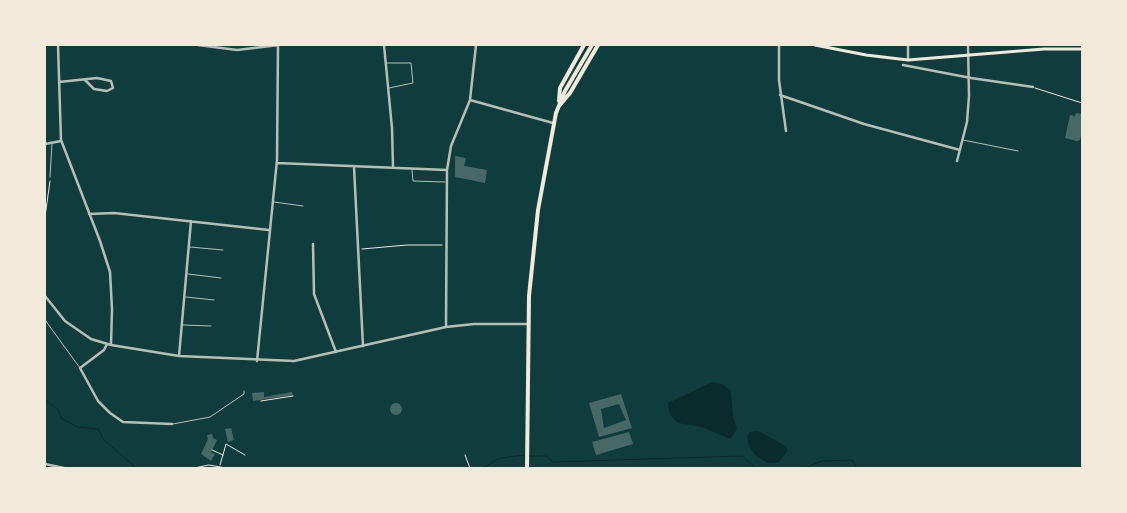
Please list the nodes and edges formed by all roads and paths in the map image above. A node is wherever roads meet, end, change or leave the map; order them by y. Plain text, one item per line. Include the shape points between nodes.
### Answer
1 (58, 45) edge
2 (198, 45) edge
3 (278, 45) edge
4 (384, 45) edge
5 (476, 45) edge
6 (584, 45) edge
7 (592, 45) edge
8 (598, 45) edge
9 (779, 45) edge
10 (815, 45) edge
11 (908, 45) edge
12 (968, 45) edge
13 (1044, 47) edge
14 (1082, 48) edge
15 (968, 56) junction
16 (908, 60) junction
17 (387, 63) junction
18 (903, 65) dead end
19 (970, 78) junction
20 (85, 80) junction
21 (59, 82) junction
22 (1034, 87) joint
23 (388, 88) junction
24 (780, 95) junction
25 (470, 100) junction
26 (1082, 103) edge
27 (558, 108) junction
28 (553, 123) junction
29 (786, 131) dead end
30 (61, 140) junction
31 (962, 140) junction
32 (52, 143) junction
33 (45, 144) edge
34 (960, 150) junction
35 (1018, 152) dead end
36 (957, 161) dead end
37 (277, 163) junction
38 (354, 167) junction
39 (393, 167) junction
40 (412, 169) junction
41 (447, 170) junction
42 (50, 177) joint
43 (447, 182) junction
44 (272, 201) junction
45 (303, 206) dead end
46 (89, 214) junction
47 (45, 218) edge
48 (191, 221) junction
49 (268, 230) junction
50 (313, 244) dead end
51 (447, 245) junction
52 (189, 247) junction
53 (358, 249) junction
54 (223, 250) dead end
55 (187, 274) junction
56 (221, 278) dead end
57 (45, 296) edge
58 (185, 297) junction
59 (214, 300) dead end
60 (45, 320) edge
61 (182, 324) junction
62 (528, 324) junction
63 (211, 326) dead end
64 (446, 328) junction
65 (109, 345) junction
66 (363, 346) junction
67 (336, 352) junction
68 (179, 356) junction
69 (257, 361) junction
70 (80, 368) junction
71 (244, 392) dead end
72 (293, 396) dead end
73 (261, 401) dead end
74 (172, 424) joint
75 (212, 450) dead end
76 (224, 455) junction
77 (246, 455) dead end
78 (465, 455) dead end
79 (45, 464) edge
80 (220, 465) junction
81 (527, 465) edge
82 (64, 468) edge
83 (194, 468) edge
84 (226, 468) edge
85 (470, 468) edge

1 - 21 street
2 - 3 street via 237,50
3 - 37 street
4 - 17 street
5 - 25 street
6 - 27 main road via 560,88
7 - 27 main road
8 - 27 main road
9 - 24 street
10 - 16 main road
11 - 16 street
12 - 15 street
13 - 14 main road
13 - 15 main road
15 - 16 main road
15 - 19 street
17 - 23 street
17 - 23 lane via 411,63 413,83
18 - 19 street
19 - 22 street
19 - 31 street via 967,122
20 - 20 street via 91,77 108,79 113,88 94,90
20 - 21 street
21 - 30 street
22 - 26 path
23 - 39 street
24 - 29 street
24 - 34 street via 864,124
25 - 28 street
25 - 41 street via 451,146
27 - 28 main road
28 - 62 main road via 536,226
30 - 32 street
30 - 46 street
31 - 34 street
31 - 35 lane
32 - 33 street
32 - 42 lane
34 - 36 street
37 - 38 street
37 - 44 street
38 - 39 street
38 - 53 street
39 - 40 street
40 - 41 street
40 - 43 lane via 413,181
41 - 43 street
42 - 47 path
43 - 51 street
44 - 45 lane
44 - 49 street
46 - 48 street via 114,213
46 - 65 street via 110,272 112,309
48 - 49 street
48 - 52 street
49 - 69 street
50 - 67 street via 314,294
51 - 53 path
51 - 64 street
52 - 54 lane
52 - 55 street
53 - 66 street
55 - 56 lane
55 - 58 street
57 - 65 street via 76,330
58 - 59 lane
58 - 61 street
60 - 70 lane
61 - 63 lane
61 - 68 street
62 - 64 street via 474,324
62 - 81 main road
64 - 66 street
65 - 68 street
65 - 70 street
66 - 67 street
67 - 69 street via 294,360
68 - 69 street
70 - 74 street via 98,401 123,422
71 - 74 lane via 210,417
72 - 73 path
75 - 76 path
76 - 77 path via 226,444
76 - 80 path
78 - 85 path
79 - 82 street
80 - 83 path
80 - 84 path

